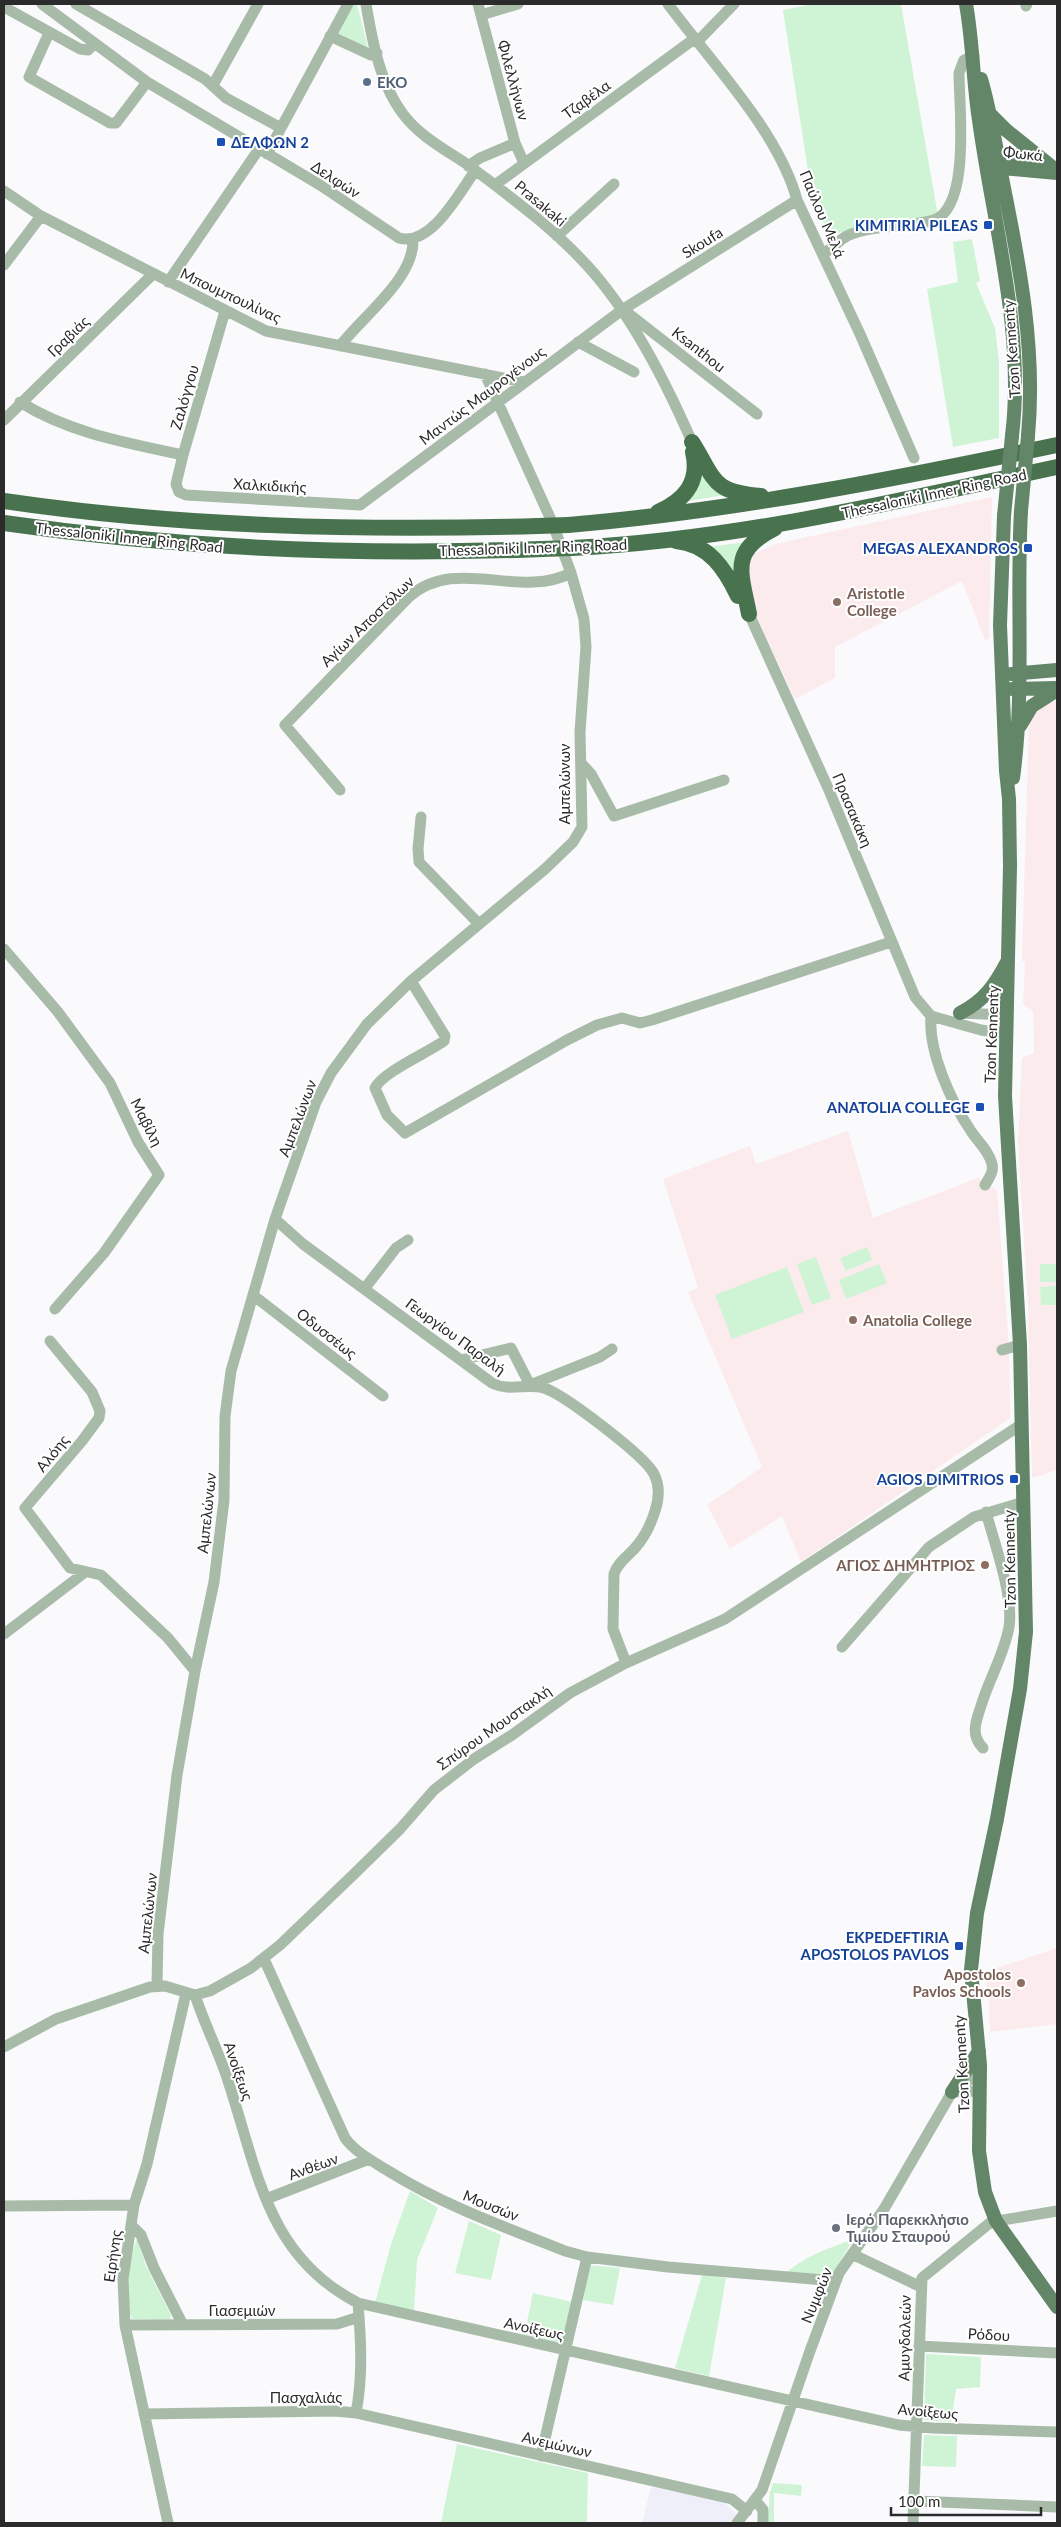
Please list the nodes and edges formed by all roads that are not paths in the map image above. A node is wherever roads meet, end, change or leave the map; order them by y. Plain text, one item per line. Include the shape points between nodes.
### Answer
1 (42, 4) edge
2 (76, 4) edge
3 (258, 4) edge
4 (348, 4) edge
5 (366, 4) edge
6 (478, 4) edge
7 (518, 4) edge
8 (668, 4) edge
9 (734, 4) edge
10 (966, 4) edge
11 (4, 7) edge
12 (481, 15) junction
13 (49, 33) junction
14 (330, 36) junction
15 (696, 41) junction
16 (94, 44) junction
17 (377, 53) junction
18 (974, 56) junction
19 (147, 82) junction
20 (212, 85) junction
21 (991, 114) junction
22 (281, 128) junction
23 (515, 143) junction
24 (263, 151) junction
25 (1045, 160) junction
26 (1000, 162) junction
27 (524, 163) junction
28 (986, 164) junction
29 (472, 168) junction
30 (1035, 172) junction
31 (1057, 172) edge
32 (614, 184) dead end
33 (495, 185) junction
34 (4, 191) edge
35 (1005, 193) junction
36 (797, 200) junction
37 (41, 216) junction
38 (557, 236) junction
39 (413, 239) junction
40 (823, 254) junction
41 (4, 265) edge
42 (153, 274) junction
43 (168, 282) junction
44 (622, 310) junction
45 (225, 311) junction
46 (578, 342) junction
47 (340, 346) junction
48 (634, 372) dead end
49 (485, 374) junction
50 (524, 382) junction
51 (20, 402) junction
52 (497, 402) junction
53 (756, 414) dead end
54 (4, 420) edge
55 (692, 442) junction
56 (1057, 445) edge
57 (184, 455) junction
58 (914, 458) dead end
59 (1057, 467) edge
60 (179, 492) joint
61 (786, 498) junction
62 (4, 501) edge
63 (360, 505) joint
64 (635, 519) junction
65 (794, 522) junction
66 (4, 523) edge
67 (664, 540) junction
68 (571, 573) junction
69 (749, 614) junction
70 (1057, 670) edge
71 (1002, 674) junction
72 (1019, 674) junction
73 (1019, 688) junction
74 (1057, 689) edge
75 (1003, 690) junction
76 (1017, 738) junction
77 (581, 763) junction
78 (724, 780) dead end
79 (340, 790) dead end
80 (1010, 799) junction
81 (421, 817) dead end
82 (479, 924) junction
83 (891, 942) junction
84 (4, 949) edge
85 (1009, 959) junction
86 (411, 981) junction
87 (960, 1013) junction
88 (1007, 1014) junction
89 (936, 1016) junction
90 (1006, 1034) junction
91 (985, 1185) dead end
92 (275, 1219) junction
93 (408, 1240) dead end
94 (365, 1288) junction
95 (253, 1294) junction
96 (55, 1310) dead end
97 (50, 1341) dead end
98 (1020, 1345) junction
99 (612, 1350) dead end
100 (1002, 1350) dead end
101 (461, 1360) junction
102 (383, 1396) dead end
103 (1022, 1424) junction
104 (1024, 1502) junction
105 (986, 1512) junction
106 (84, 1573) junction
107 (4, 1634) edge
108 (842, 1648) dead end
109 (626, 1663) junction
110 (195, 1671) junction
111 (983, 1748) dead end
112 (264, 1959) junction
113 (157, 1986) junction
114 (191, 1994) junction
115 (4, 2046) edge
116 (979, 2051) junction
117 (980, 2075) junction
118 (980, 2091) junction
119 (952, 2092) junction
120 (369, 2159) junction
121 (266, 2199) junction
122 (134, 2205) junction
123 (4, 2206) edge
124 (1057, 2210) edge
125 (996, 2220) junction
126 (131, 2225) junction
127 (852, 2254) junction
128 (587, 2257) junction
129 (836, 2281) junction
130 (921, 2287) junction
131 (358, 2303) junction
132 (1057, 2308) edge
133 (359, 2317) junction
134 (184, 2325) junction
135 (125, 2326) junction
136 (919, 2346) junction
137 (566, 2350) junction
138 (1057, 2353) edge
139 (794, 2401) junction
140 (356, 2413) junction
141 (144, 2414) junction
142 (917, 2428) junction
143 (1057, 2432) edge
144 (541, 2456) junction
145 (756, 2501) junction
146 (914, 2501) junction
147 (1057, 2507) edge
148 (747, 2511) junction
149 (168, 2523) edge
150 (737, 2523) edge
151 (763, 2523) edge
152 (913, 2523) edge

1 - 16 street, Δελφών
2 - 20 street
3 - 20 street
4 - 14 street
5 - 17 street, Prasakaki
6 - 12 street, Φιλελλήνων
7 - 12 street
8 - 15 street, Παύλου Μελά
9 - 15 street, Τζαβέλα
10 - 18 main road, Tzon Kennenty
11 - 13 street
12 - 23 street, Φιλελλήνων
13 - 16 street via 83,50
13 - 19 street via 29,77 110,123 116,123
14 - 17 street via 371,55
14 - 22 street
15 - 27 street, Τζαβέλα
15 - 36 street, Παύλου Μελά via 771,142 792,179
16 - 19 street, Δελφών
17 - 29 street, Prasakaki via 389,90 407,120
18 - 21 main road, Tzon Kennenty
18 - 28 main road, Tzon Kennenty via 978,119
18 - 40 street via 964,60 959,73 958,173 949,209 932,220 849,235
19 - 24 street, Δελφών
20 - 22 street via 226,98
21 - 25 main road
21 - 26 main road, Tzon Kennenty
22 - 24 street
23 - 27 street, Φιλελλήνων
23 - 29 street via 480,158
24 - 39 street, Δελφών via 399,238
24 - 43 street
25 - 26 main road, Φωκά via 1019,155
25 - 31 main road, Φωκά
26 - 28 main road, Φωκά
26 - 30 main road, Φωκά
26 - 35 main road, Tzon Kennenty
27 - 33 street, Τζαβέλα
28 - 71 main road, Tzon Kennenty, bridge via 1012,333 1016,392 1004,516 1000,626
29 - 33 street, Prasakaki
29 - 39 street via 432,228
30 - 31 main road, Φωκά
30 - 35 main road via 1015,179
32 - 38 street
33 - 38 street, Prasakaki
34 - 37 street, Μπουμπουλίνας
35 - 72 main road, Tzon Kennenty, bridge via 1023,288 1032,380 1018,562
36 - 40 street, Παύλου Μελά
36 - 44 street, Skoufa
37 - 41 street
37 - 42 street, Μπουμπουλίνας
38 - 44 street, Prasakaki via 594,274
39 - 47 street via 412,255 402,275
40 - 58 street, Παύλου Μελά
42 - 43 street, Μπουμπουλίνας
42 - 51 street, Γραβιάς
43 - 45 street, Μπουμπουλίνας
44 - 46 street, Μαντώς Μαυρογένους
44 - 53 street, Ksanthou
44 - 55 street, Prasakaki
45 - 47 street, Μπουμπουλίνας via 270,332
45 - 57 street, Ζαλόγγου
46 - 48 street
46 - 50 street, Μαντώς Μαυρογένους
47 - 49 street, Μπουμπουλίνας
49 - 50 street, Μπουμπουλίνας
49 - 52 street, Αμπελώνων
50 - 52 street, Μαντώς Μαυρογένους
51 - 54 street, Γραβιάς
51 - 57 street via 44,416 86,431
52 - 63 street, Μαντώς Μαυρογένους
52 - 68 street, Αμπελώνων via 543,500
55 - 61 highway via 709,474 725,489 739,494
55 - 64 highway via 695,473 686,494 667,508
56 - 61 highway, Thessaloniki Inner Ring Road
57 - 60 street, Ζαλόγγου via 176,484
59 - 65 highway, Thessaloniki Inner Ring Road
60 - 63 street, Χαλκιδικής
61 - 64 highway, Thessaloniki Inner Ring Road
62 - 64 highway, Thessaloniki Inner Ring Road, bridge via 117,516 258,526 538,526
65 - 67 highway, Thessaloniki Inner Ring Road
65 - 69 highway via 759,538 743,556 740,572
66 - 67 highway, Thessaloniki Inner Ring Road, bridge via 120,538 272,549 542,549
67 - 69 highway via 681,542 710,554 724,570
68 - 77 street, Αμπελώνων via 586,637
68 - 79 street, Αγίων Αποστόλων via 548,582 439,579 408,597 285,725
69 - 83 street, Πρασακάκη via 828,788
70 - 72 main road
71 - 72 main road
71 - 75 main road, Tzon Kennenty
72 - 73 main road, Tzon Kennenty
73 - 74 main road
73 - 75 main road
73 - 76 main road, Tzon Kennenty
74 - 76 main road via 1027,711
75 - 80 main road, Tzon Kennenty
76 - 80 main road, Tzon Kennenty
77 - 78 street via 594,779 614,816
77 - 82 street, Αμπελώνων via 582,826 573,842 539,875
80 - 85 main road, Tzon Kennenty
81 - 82 street via 419,862
82 - 86 street, Αμπελώνων
83 - 86 street via 652,1020 640,1023 622,1018 597,1025 405,1134 388,1115 375,1088 382,1078 444,1041
83 - 89 street, Πρασακάκη via 919,1004
84 - 96 street, Μαβίλη via 58,1012 110,1083 138,1142 159,1175 104,1253
85 - 87 main road via 984,998
85 - 88 main road, Tzon Kennenty
86 - 92 street, Αμπελώνων via 367,1024 331,1073 316,1102
87 - 88 street
87 - 89 street
88 - 90 main road, Tzon Kennenty
89 - 90 street
89 - 91 street via 931,1041 950,1092 993,1165
90 - 98 main road, Tzon Kennenty via 1007,1141
92 - 94 street, Γεωργίου Παραλή
92 - 95 street, Αμπελώνων
93 - 94 street via 396,1248
94 - 101 street, Γεωργίου Παραλή
95 - 102 street, Οδυσσέως
95 - 110 street, Αμπελώνων via 231,1371 225,1416 224,1500 214,1582
97 - 106 street, Αλόης via 92,1392 100,1411 99,1418 54,1476 25,1506 70,1568
98 - 100 street
98 - 103 main road, Tzon Kennenty
99 - 101 street via 530,1385 511,1348
101 - 109 street, Γεωργίου Παραλή via 496,1385 540,1388 560,1396 642,1459 653,1472 658,1484 655,1512 641,1541 614,1574 613,1629
103 - 104 main road, Tzon Kennenty
103 - 109 street, Σπύρου Μουστακλή via 725,1619
104 - 105 street
104 - 116 main road, Tzon Kennenty via 1026,1609 1023,1667 971,1956
105 - 108 street via 928,1547
105 - 111 street via 1001,1566 1009,1625 974,1731
106 - 107 street
106 - 110 street, Αλόης via 101,1575 168,1638
109 - 112 street, Σπύρου Μουστακλή via 560,1698 442,1782 373,1856
110 - 113 street, Αμπελώνων via 177,1775 158,1934
112 - 114 street, Σπύρου Μουστακλή via 227,1982
112 - 120 street, Μουσών via 336,2122 351,2146
113 - 114 street via 168,1986
113 - 115 street via 56,2019
114 - 121 street, Ανοίξεως via 229,2082
114 - 122 street, Ειρήνης
116 - 117 main road, Tzon Kennenty
116 - 119 main road
117 - 118 main road, Tzon Kennenty
117 - 119 street
118 - 119 street
118 - 125 main road, Tzon Kennenty via 981,2166
119 - 127 street, Νυμφών via 884,2209
120 - 121 street, Ανθέων
120 - 128 street, Μουσών via 441,2201
121 - 131 street, Ανοίξεως via 283,2237 302,2261 328,2284
122 - 123 street
122 - 126 street, Ειρήνης
124 - 125 street
125 - 130 street, Αμυγδαλεών via 924,2275
125 - 132 main road, Tzon Kennenty
126 - 134 street via 139,2232
126 - 135 street, Ειρήνης via 123,2278
127 - 129 street, Νυμφών
127 - 130 street
128 - 129 street, Μουσών
128 - 137 street
129 - 139 street, Νυμφών
130 - 136 street, Αμυγδαλεών
131 - 133 street, Πασχαλιάς
131 - 137 street, Ανοίξεως
133 - 134 street, Γιασεμιών via 337,2324
133 - 140 street, Πασχαλιάς via 362,2376
134 - 135 street, Γιασεμιών
135 - 141 street, Ειρήνης
136 - 138 street, Ρόδου
136 - 142 street, Αμυγδαλεών
137 - 139 street, Ανοίξεως
137 - 144 street
139 - 142 street, Ανοίξεως
139 - 145 street, Νυμφών
140 - 141 street, Πασχαλιάς via 335,2410
140 - 144 street, Ανεμώνων
141 - 149 street, Ειρήνης
142 - 143 street, Ανοίξεως
142 - 146 street, Αμυγδαλεών
144 - 148 street, Ανεμώνων via 732,2499
145 - 148 street, Νυμφών
145 - 151 street via 763,2510
146 - 147 street
146 - 152 street, Αμυγδαλεών
148 - 150 street, Νυμφών

